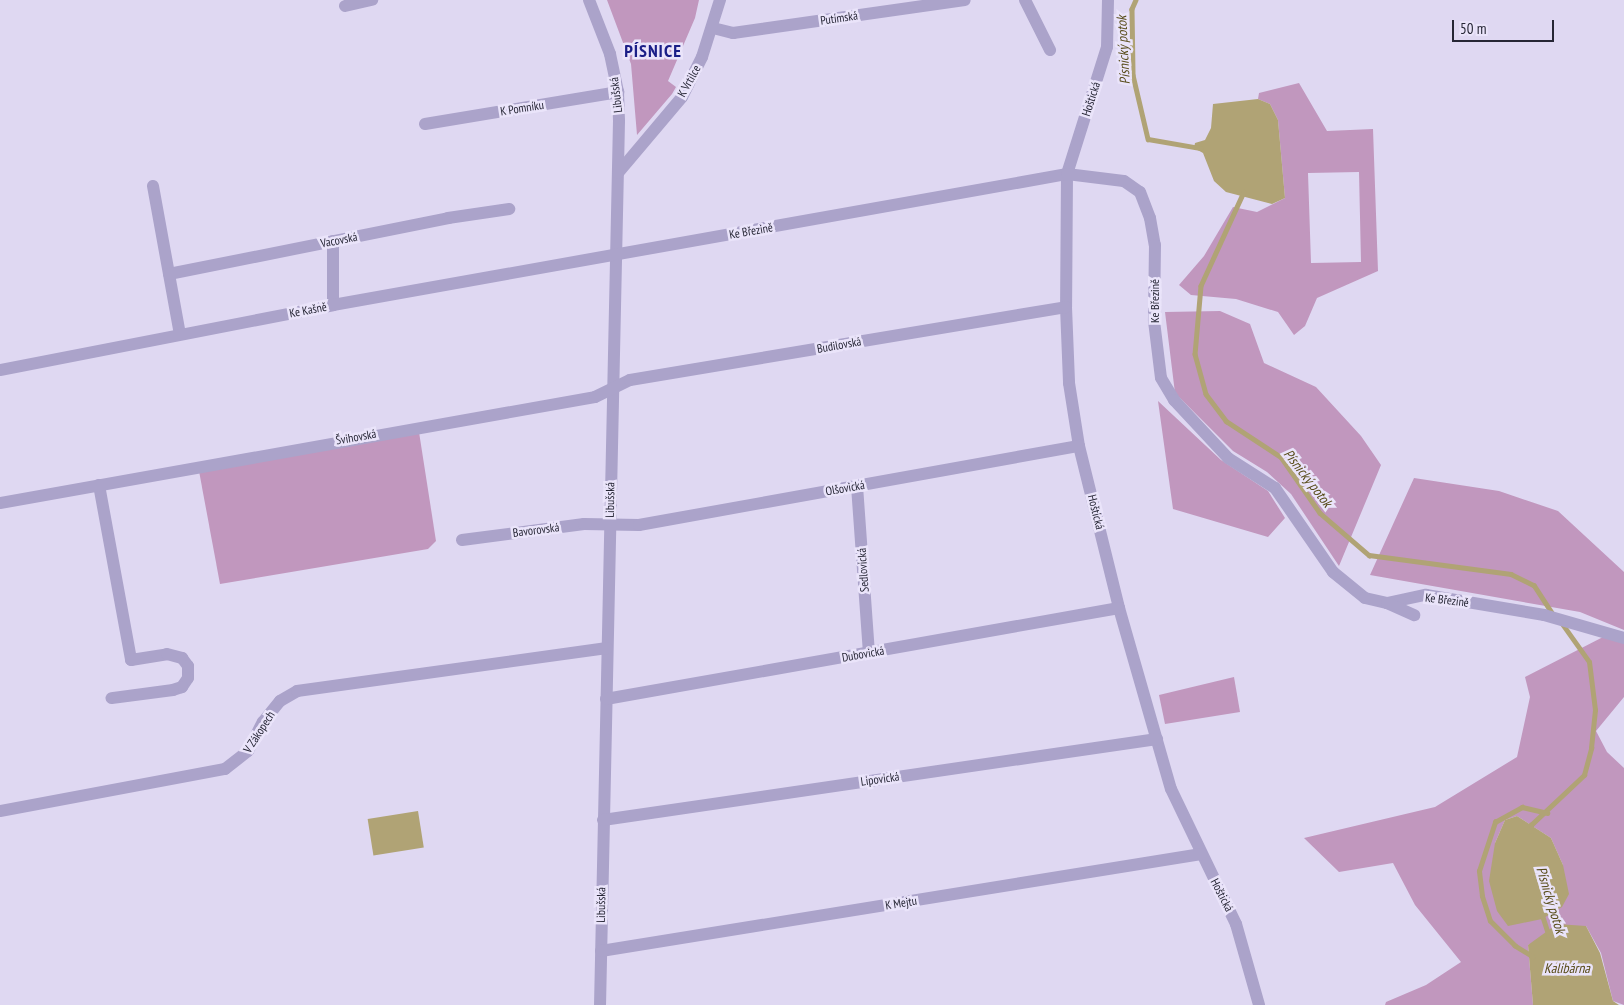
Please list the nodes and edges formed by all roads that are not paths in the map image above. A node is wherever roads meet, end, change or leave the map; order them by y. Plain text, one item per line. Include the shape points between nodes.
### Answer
1 (372, 0) edge
2 (589, 0) edge
3 (720, 0) edge
4 (965, 0) edge
5 (1025, 0) edge
6 (1108, 0) edge
7 (344, 6) dead end
8 (713, 28) junction
9 (1050, 50) dead end
10 (618, 92) junction
11 (426, 124) dead end
12 (618, 173) junction
13 (1067, 174) junction
14 (153, 186) dead end
15 (509, 209) dead end
16 (333, 241) junction
17 (617, 255) junction
18 (169, 274) junction
19 (333, 305) junction
20 (1066, 307) junction
21 (180, 334) junction
22 (0, 370) edge
23 (613, 388) junction
24 (1079, 446) junction
25 (98, 485) junction
26 (857, 486) junction
27 (0, 502) edge
28 (610, 524) junction
29 (462, 540) dead end
30 (1387, 603) junction
31 (1120, 608) junction
32 (1414, 615) dead end
33 (1624, 638) edge
34 (607, 648) junction
35 (868, 653) junction
36 (112, 698) dead end
37 (606, 699) junction
38 (1156, 739) junction
39 (0, 811) edge
40 (603, 820) junction
41 (1201, 854) junction
42 (601, 952) junction
43 (600, 1005) edge
44 (1259, 1005) edge

1 - 7 street
2 - 10 street, Libušská via 610,54
3 - 8 street, K Vrtilce
4 - 8 street, Putimská via 733,32
5 - 9 street
6 - 13 street, Hoštická via 1107,47
8 - 12 street, K Vrtilce via 682,96
10 - 11 street, K Pomníku
10 - 12 street, Libušská
12 - 17 street, Libušská
13 - 17 street, Ke Březině
13 - 20 street, Hoštická
13 - 30 street, Ke Březině via 1124,181 1140,192 1145,202 1155,245 1158,359 1161,378 1174,400 1228,458 1275,488 1333,572 1365,598
14 - 18 street
15 - 16 street, Vacovská
16 - 18 street, Vacovská
16 - 19 street
17 - 19 street, Ke Kašně
17 - 23 street, Libušská
18 - 21 street
19 - 21 street, Ke Kašně
20 - 23 street, Budilovská via 630,380
20 - 24 street, Hoštická via 1070,383
21 - 22 street, Ke Kašně
23 - 25 street, Švihovská via 595,397
23 - 28 street, Libušská
24 - 26 street, Olšovická
24 - 31 street, Hoštická
25 - 27 street, Švihovská
25 - 36 street via 131,660 167,654 182,658 188,666 188,678 173,690
26 - 28 street, Olšovická via 639,525
26 - 35 street, Sedlovická
28 - 29 street, Bavorovská
28 - 34 street, Libušská
30 - 32 street
30 - 33 street, Ke Březině via 1426,596 1544,615
31 - 35 street, Dubovická
31 - 38 street, Hoštická
34 - 37 street, Libušská
34 - 39 street, V Zákopech via 297,691 280,701 263,722 248,751 225,769
35 - 37 street, Dubovická
37 - 40 street, Libušská
38 - 40 street, Lipovická
38 - 41 street, Hoštická via 1171,789
40 - 42 street, Libušská
41 - 42 street, K Mejtu
41 - 44 street, Hoštická via 1236,924
42 - 43 street, Libušská

